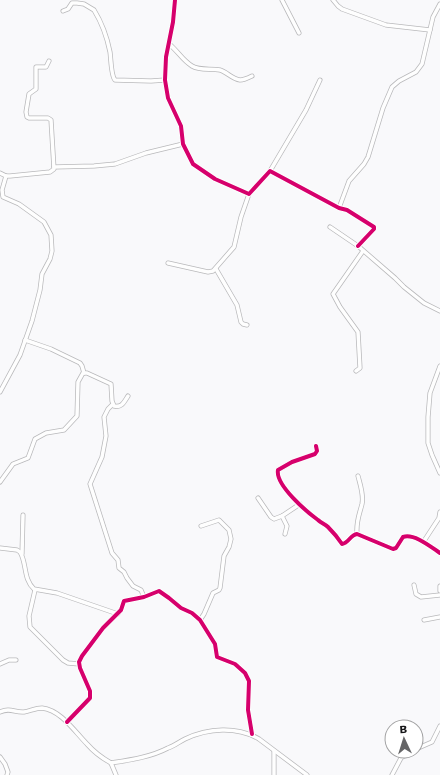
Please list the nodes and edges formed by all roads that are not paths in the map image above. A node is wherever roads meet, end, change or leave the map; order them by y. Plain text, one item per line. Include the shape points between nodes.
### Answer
1 (175, 0) edge
2 (282, 0) edge
3 (333, 0) edge
4 (440, 4) edge
5 (63, 11) dead end
6 (430, 30) junction
7 (299, 33) dead end
8 (169, 44) junction
9 (50, 61) dead end
10 (252, 76) dead end
11 (165, 80) junction
12 (320, 80) dead end
13 (183, 144) junction
14 (54, 167) junction
15 (270, 171) junction
16 (0, 172) edge
17 (6, 176) junction
18 (249, 194) junction
19 (339, 208) junction
20 (330, 227) dead end
21 (358, 246) junction
22 (363, 251) junction
23 (168, 263) dead end
24 (216, 269) junction
25 (440, 311) edge
26 (247, 325) dead end
27 (25, 340) junction
28 (440, 366) edge
29 (356, 371) dead end
30 (84, 373) junction
31 (435, 378) junction
32 (440, 379) edge
33 (0, 392) edge
34 (128, 396) dead end
35 (112, 405) junction
36 (316, 446) dead end
37 (440, 473) edge
38 (358, 476) dead end
39 (0, 482) edge
40 (258, 498) dead end
41 (300, 504) junction
42 (440, 512) edge
43 (23, 515) dead end
44 (282, 516) junction
45 (201, 526) dead end
46 (285, 534) dead end
47 (357, 534) junction
48 (424, 541) junction
49 (0, 548) edge
50 (440, 553) edge
51 (22, 554) junction
52 (414, 586) dead end
53 (440, 586) edge
54 (35, 590) junction
55 (440, 591) edge
56 (440, 595) edge
57 (144, 597) junction
58 (118, 614) junction
59 (440, 617) edge
60 (200, 620) junction
61 (424, 620) dead end
62 (16, 660) dead end
63 (0, 664) edge
64 (79, 664) junction
65 (0, 712) edge
66 (67, 722) junction
67 (440, 726) edge
68 (252, 734) junction
69 (424, 746) edge
70 (274, 751) junction
71 (0, 757) edge
72 (400, 759) edge
73 (111, 763) junction
74 (7, 775) edge
75 (116, 775) edge
76 (274, 775) edge
77 (307, 775) edge
78 (392, 775) edge

1 - 8 street
2 - 7 street
3 - 6 street via 342,9 386,25
4 - 6 street
5 - 11 street via 77,2 94,10 108,43 113,79
6 - 19 street via 422,64 416,72 392,88 368,157 349,181
8 - 10 street via 183,59 198,69 219,70 239,80
8 - 11 street
9 - 14 street via 46,67 36,67 36,89 29,94 26,116 51,120
11 - 13 street via 170,102 181,126
12 - 15 street via 306,110
13 - 14 street via 115,164
13 - 18 street via 194,164 215,179
14 - 17 street via 50,172
15 - 18 street
15 - 19 street
16 - 17 street
17 - 27 street via 2,197 19,204 44,222 51,235 52,255 42,274 40,290
18 - 24 street via 240,216 234,247
19 - 21 street via 347,210 374,227
20 - 21 street
21 - 22 street
22 - 25 street via 424,303
22 - 29 street via 333,294 358,333 360,368
23 - 24 street via 208,272
24 - 26 street via 237,305 241,322
27 - 30 street via 80,362
27 - 33 street
28 - 31 street
30 - 35 street via 111,384
30 - 39 street via 78,382 76,418 64,430 46,433 35,439 28,458 13,464
31 - 32 street
31 - 37 street via 429,398 428,443
34 - 35 street via 122,405
35 - 57 street via 104,418 106,436 102,457 90,484 112,553 127,578 133,586 141,590
36 - 41 street via 316,454 292,462 278,472 284,485
38 - 47 street via 362,504 356,524
40 - 44 street via 271,517
41 - 44 street
41 - 47 street via 327,526 342,544
42 - 48 street via 439,518
43 - 51 street
44 - 46 street via 287,526
45 - 60 street via 219,520 229,530 231,539 224,556 220,588 213,593
47 - 48 street via 394,549 404,536
48 - 50 street
49 - 51 street via 17,550
51 - 54 street via 25,573
52 - 56 street via 416,594 421,597
53 - 55 street
54 - 58 street via 57,593
54 - 64 street via 29,626 63,660
57 - 58 street via 124,600
57 - 60 street via 160,592
58 - 64 street via 103,628
59 - 61 street
60 - 68 street via 215,644 217,657 235,664 249,681 248,710
62 - 63 street
64 - 66 street via 90,691 90,698
65 - 66 street via 11,709 25,712 44,708
66 - 73 street via 87,745
67 - 69 street via 432,742
68 - 70 street
68 - 73 street via 234,730 207,732 184,739 152,754
70 - 76 street
70 - 77 street
71 - 74 street via 5,764
72 - 78 street
73 - 75 street

